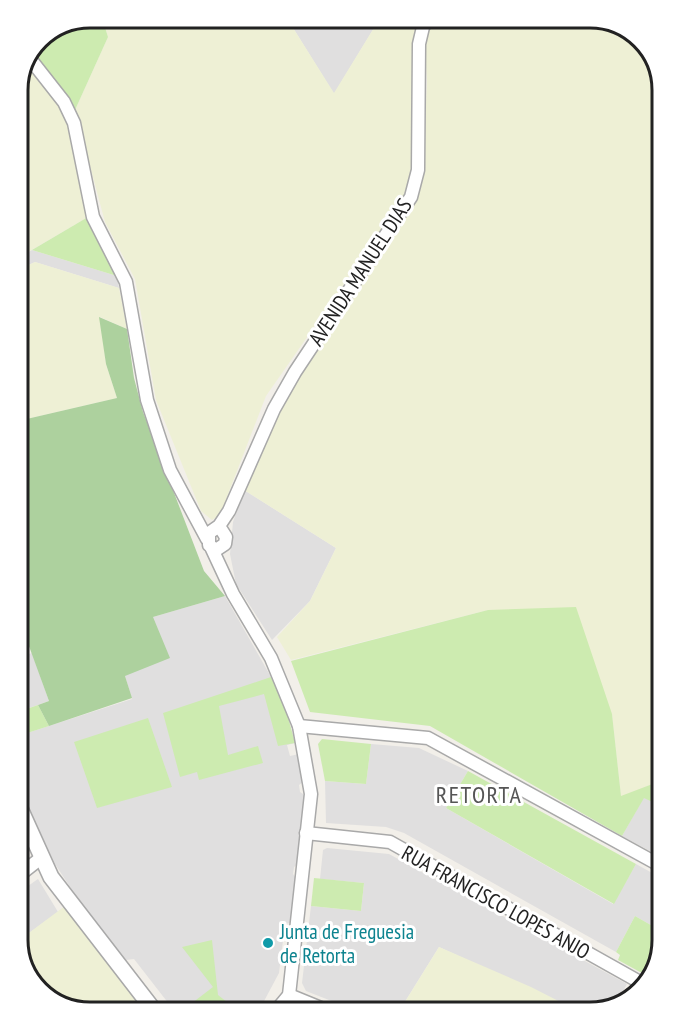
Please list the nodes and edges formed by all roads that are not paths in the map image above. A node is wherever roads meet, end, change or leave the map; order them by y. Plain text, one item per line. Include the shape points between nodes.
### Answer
1 (423, 29) edge
2 (35, 64) edge
3 (194, 518) junction
4 (221, 534) junction
5 (210, 544) junction
6 (222, 566) junction
7 (299, 726) junction
8 (28, 828) edge
9 (306, 833) junction
10 (41, 858) junction
11 (652, 861) edge
12 (28, 868) edge
13 (637, 981) edge
14 (289, 995) junction
15 (147, 1002) edge
16 (283, 1002) edge
17 (306, 1002) edge

1 - 4 street, AVENIDA MANUEL DIAS via 419,44 418,170 411,197 274,409
2 - 3 street via 64,102 74,123 93,217 126,282 147,400 170,470
3 - 4 street
3 - 5 street
4 - 5 street, AVENIDA MANUEL DIAS
4 - 5 street via 221,549
4 - 6 street, AVENIDA MANUEL DIAS
5 - 6 street, AVENIDA MANUEL DIAS
6 - 7 street, AVENIDA MANUEL DIAS via 233,594 272,658
7 - 9 street, AVENIDA MANUEL DIAS via 311,794
7 - 11 street via 428,738
8 - 10 street
9 - 13 street, RUA FRANCISCO LOPES ANJO via 390,842
9 - 14 street, AVENIDA MANUEL DIAS
10 - 12 street
10 - 15 street via 62,893
14 - 16 street
14 - 17 street

